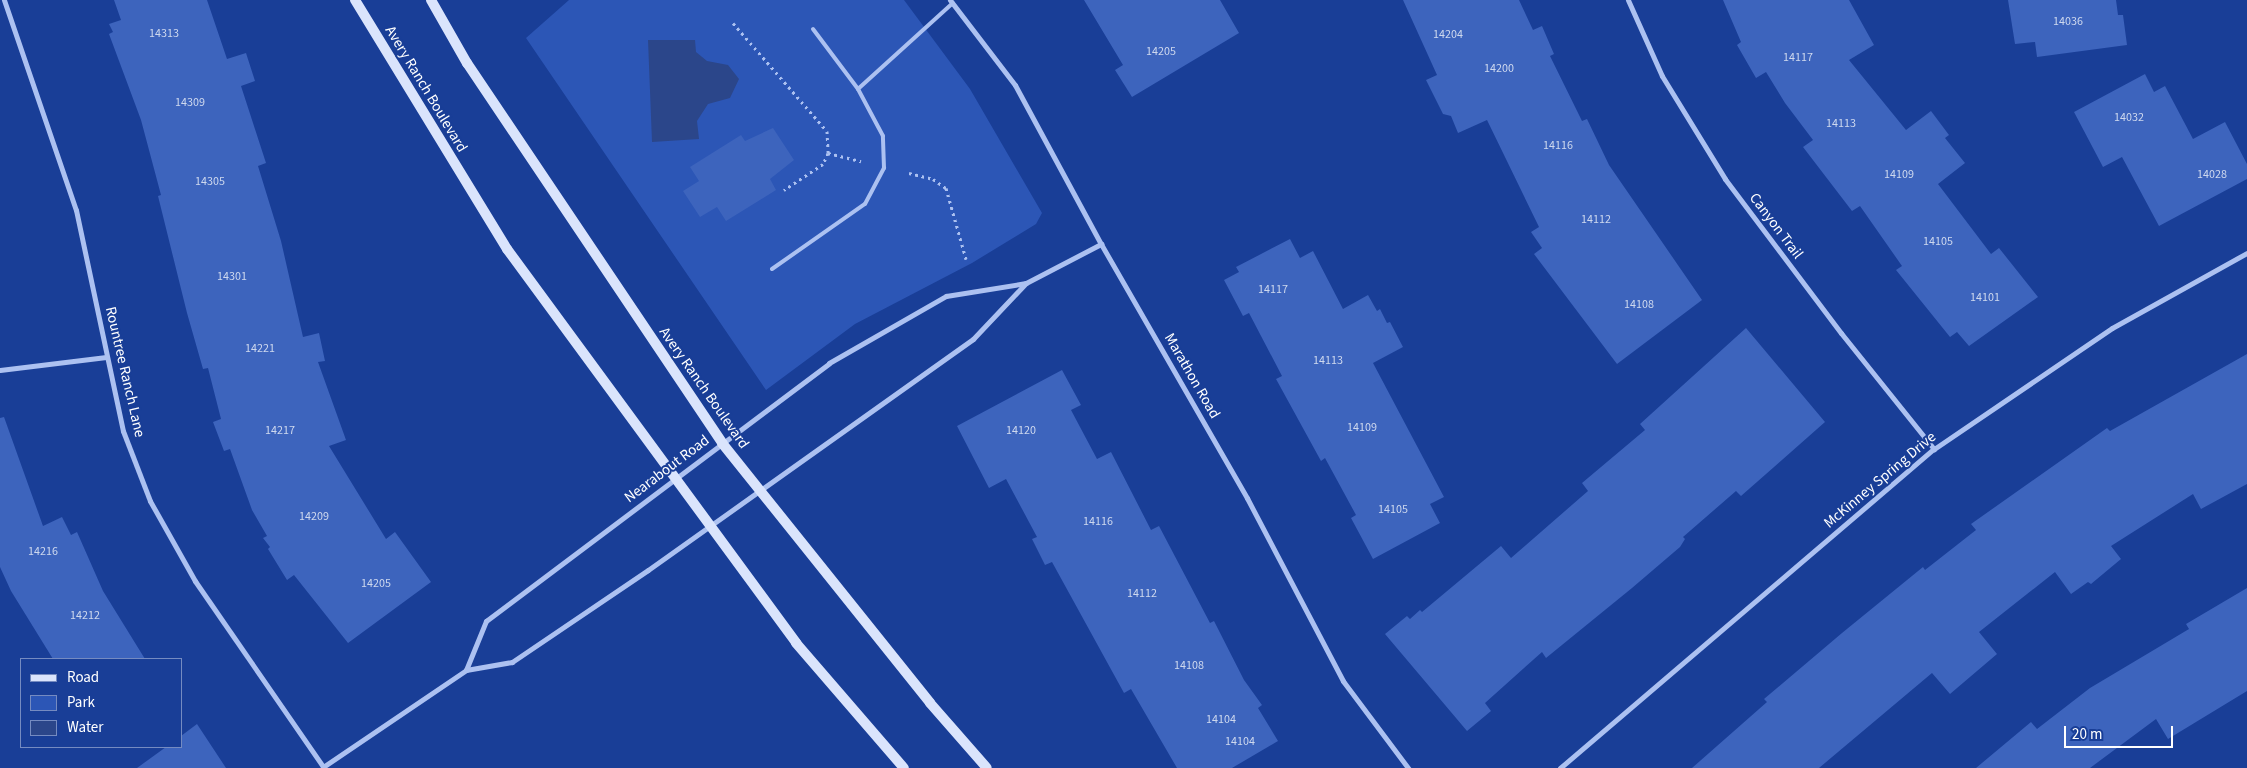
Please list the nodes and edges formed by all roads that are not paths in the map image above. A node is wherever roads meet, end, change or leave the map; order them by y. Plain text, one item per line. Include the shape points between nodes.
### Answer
1 (4, 0) edge
2 (355, 0) edge
3 (431, 0) edge
4 (1628, 0) edge
5 (951, 2) edge
6 (813, 29) dead end
7 (858, 88) junction
8 (1101, 244) junction
9 (2247, 253) edge
10 (772, 269) dead end
11 (1026, 283) junction
12 (106, 357) junction
13 (0, 370) edge
14 (722, 443) junction
15 (1934, 449) junction
16 (674, 479) junction
17 (759, 490) junction
18 (708, 526) junction
19 (466, 670) junction
20 (323, 767) edge
21 (904, 768) edge
22 (987, 768) edge
23 (1408, 768) edge
24 (1560, 768) edge

1 - 12 street, Rountree Ranch Lane via 76,210
2 - 16 main road, Avery Ranch Boulevard via 508,249
3 - 14 main road, Avery Ranch Boulevard via 467,63
4 - 15 street, Canyon Trail via 1662,76 1725,179 1841,333
5 - 7 lane
5 - 8 street, Marathon Road via 1015,85
6 - 7 lane
7 - 10 lane via 883,136 884,168 865,204
8 - 11 street, Nearabout Road
8 - 23 street, Marathon Road via 1248,498 1343,681
9 - 15 street, McKinney Spring Drive via 2112,328
11 - 14 street, Nearabout Road via 946,296 829,363
11 - 17 street, Nearabout Road via 973,339
12 - 13 street
12 - 20 street, Rountree Ranch Lane via 123,431 150,501 195,582
14 - 16 street, Nearabout Road
14 - 17 main road, Avery Ranch Boulevard
15 - 24 street, McKinney Spring Drive
16 - 18 main road, Avery Ranch Boulevard
16 - 19 street, Nearabout Road via 486,621
17 - 18 street, Nearabout Road
17 - 22 main road, Avery Ranch Boulevard via 930,703
18 - 19 street, Nearabout Road via 512,662
18 - 21 main road, Avery Ranch Boulevard via 796,643
19 - 20 street, Nearabout Road

